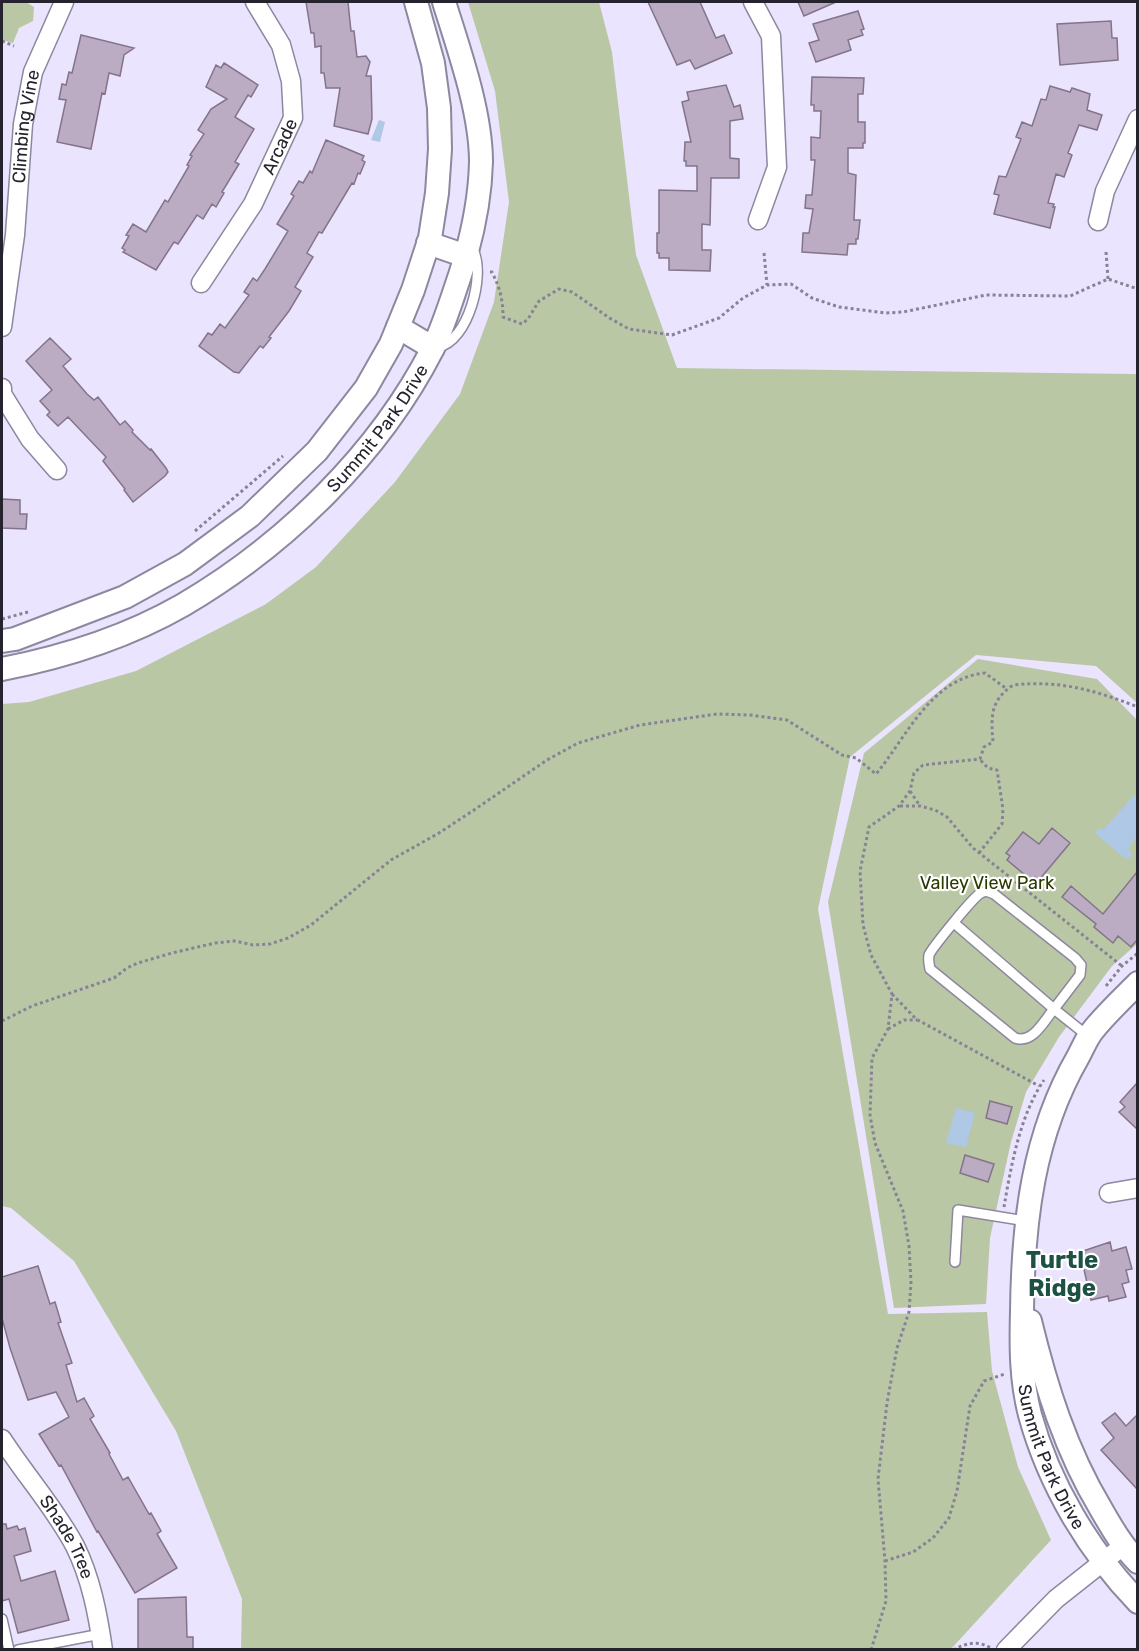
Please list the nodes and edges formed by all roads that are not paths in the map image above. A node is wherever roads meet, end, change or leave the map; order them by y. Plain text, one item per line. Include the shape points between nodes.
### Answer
1 (64, 2) edge
2 (255, 2) edge
3 (416, 2) edge
4 (444, 2) edge
5 (753, 2) edge
6 (1137, 119) edge
7 (758, 220) dead end
8 (1098, 221) dead end
9 (428, 243) junction
10 (468, 250) junction
11 (201, 283) dead end
12 (2, 327) edge
13 (398, 327) junction
14 (433, 348) junction
15 (2, 388) edge
16 (57, 470) dead end
17 (2, 641) edge
18 (2, 669) edge
19 (954, 923) junction
20 (1137, 983) edge
21 (1054, 1009) junction
22 (1089, 1036) junction
23 (1137, 1188) edge
24 (1109, 1193) dead end
25 (1026, 1221) junction
26 (955, 1262) dead end
27 (1022, 1290) junction
28 (2, 1439) edge
29 (1130, 1554) edge
30 (1103, 1561) junction
31 (1137, 1602) edge
32 (2, 1618) edge
33 (102, 1642) edge
34 (9, 1650) edge
35 (18, 1650) edge
36 (1006, 1650) edge

1 - 12 street, Climbing Vine via 33,72 23,124 15,236
2 - 11 street, Arcade via 281,45 291,81 293,118 253,204
3 - 9 street, Summit Park Drive via 433,63 439,108 437,193
4 - 10 street, Summit Park Drive via 466,77 481,160 479,200
5 - 7 street via 771,36 777,167
6 - 8 street via 1105,191
9 - 10 street
9 - 13 street, Summit Park Drive
10 - 14 street, Summit Park Drive
13 - 14 street
13 - 17 street, Summit Park Drive via 366,388 317,451 250,516 185,564 126,597
14 - 18 street, Summit Park Drive via 404,396 347,471 286,532 222,581 180,606 82,650
15 - 16 street via 30,439
19 - 21 lane
19 - 21 lane via 930,952 930,969 1015,1038 1030,1038
19 - 21 lane via 985,891 1075,958 1080,975
20 - 22 street, Summit Park Drive
21 - 22 lane
22 - 25 street, Summit Park Drive via 1065,1079 1042,1140
23 - 24 street
25 - 26 lane via 958,1210
25 - 27 street, Summit Park Drive
27 - 29 street, Summit Park Drive via 1062,1431 1088,1487
27 - 30 street, Summit Park Drive via 1021,1369 1030,1414 1055,1482
28 - 33 street, Shade Tree via 75,1547 89,1580
29 - 30 street
30 - 31 street, Summit Park Drive
30 - 36 street via 1056,1599
32 - 34 lane
33 - 35 lane

